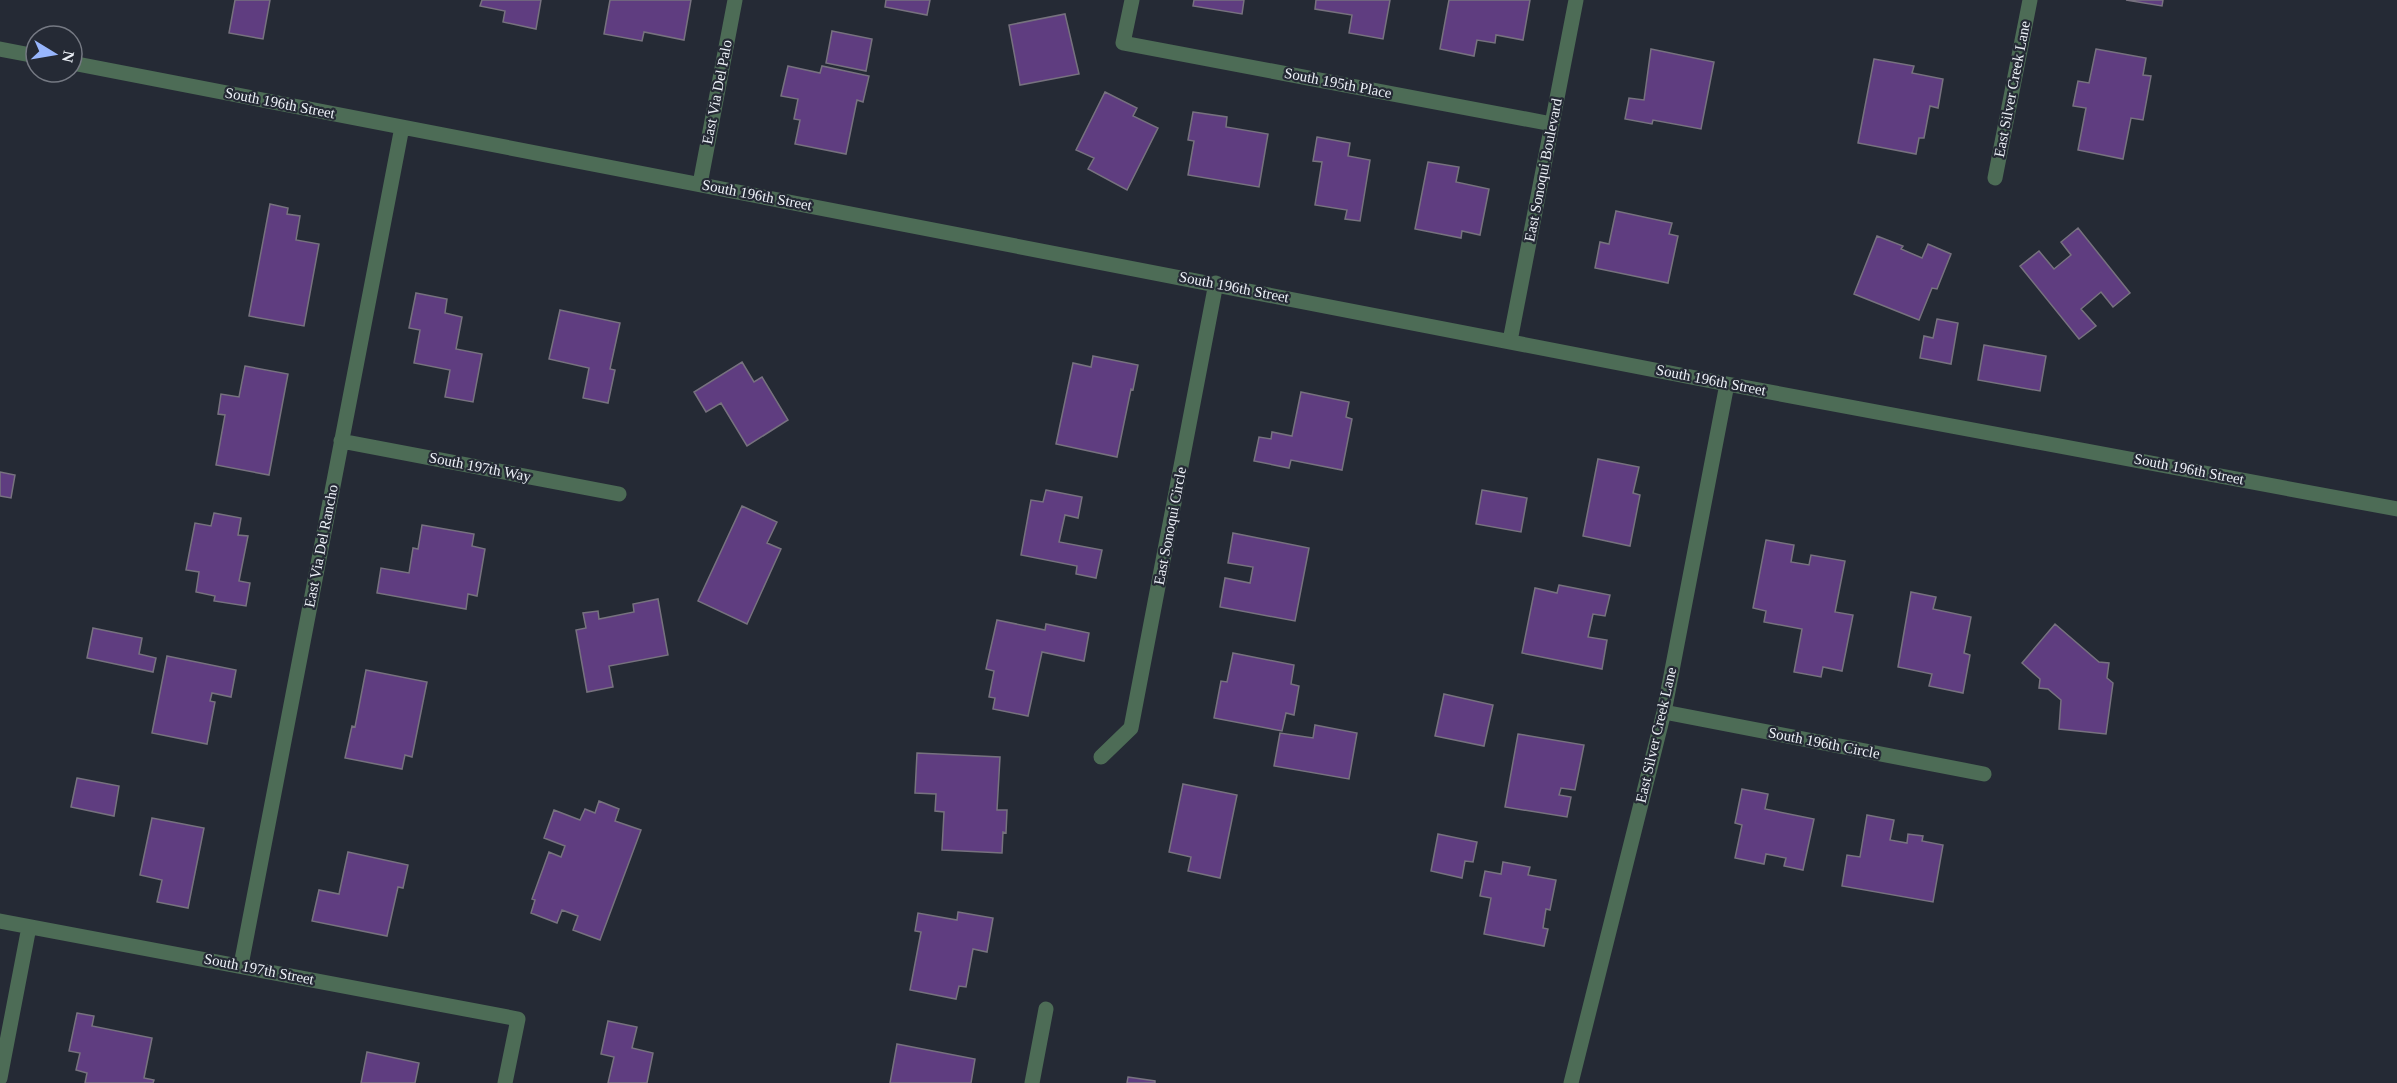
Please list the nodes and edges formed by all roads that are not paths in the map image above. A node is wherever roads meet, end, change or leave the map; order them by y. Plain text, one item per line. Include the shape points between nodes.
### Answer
1 (735, 0) edge
2 (1132, 0) edge
3 (1576, 0) edge
4 (2030, 0) edge
5 (0, 49) edge
6 (24, 54) edge
7 (84, 65) edge
8 (1552, 124) junction
9 (402, 127) junction
10 (1995, 178) dead end
11 (700, 184) junction
12 (1216, 283) junction
13 (1510, 341) junction
14 (1727, 384) junction
15 (341, 441) junction
16 (619, 494) dead end
17 (2397, 509) edge
18 (1664, 712) junction
19 (1101, 757) dead end
20 (1984, 774) dead end
21 (0, 921) edge
22 (29, 927) junction
23 (241, 965) junction
24 (1046, 1009) dead end
25 (0, 1078) edge
26 (505, 1083) edge
27 (1032, 1083) edge
28 (1571, 1083) edge

1 - 11 street, East Via Del Palo
2 - 8 street, South 195th Place via 1123,43
3 - 8 street, East Sonoqui Boulevard
4 - 10 street, East Silver Creek Lane
5 - 6 street
7 - 9 street, South 196th Street
8 - 13 street, East Sonoqui Boulevard
9 - 11 street, South 196th Street
9 - 15 street, East Via Del Rancho
11 - 12 street, South 196th Street
12 - 13 street, South 196th Street
12 - 19 street, East Sonoqui Circle via 1131,728
13 - 14 street, South 196th Street
14 - 17 street, South 196th Street
14 - 18 street, East Silver Creek Lane
15 - 16 street, South 197th Way
15 - 23 street, East Via Del Rancho
18 - 20 street, South 196th Circle
18 - 28 street, East Silver Creek Lane
21 - 22 street, South 197th Street
22 - 23 street, South 197th Street
22 - 25 street
23 - 26 street, South 197th Street via 518,1019
24 - 27 street

